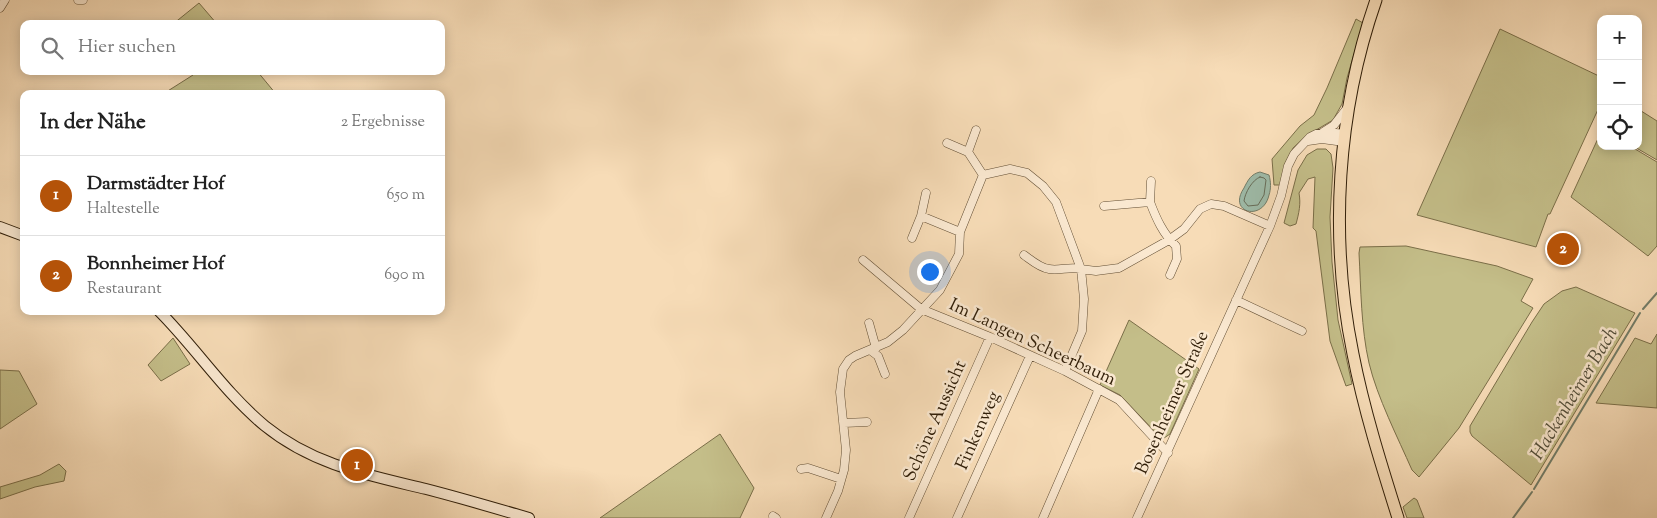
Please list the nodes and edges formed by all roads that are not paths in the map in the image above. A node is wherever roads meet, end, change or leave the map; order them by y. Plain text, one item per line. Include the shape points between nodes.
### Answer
1 (5, 0) edge
2 (78, 0) edge
3 (82, 0) edge
4 (1376, 0) edge
5 (0, 8) edge
6 (1349, 106) junction
7 (976, 130) dead end
8 (1323, 132) junction
9 (1344, 138) junction
10 (1306, 141) junction
11 (947, 143) dead end
12 (968, 152) junction
13 (983, 175) junction
14 (1151, 181) dead end
15 (926, 194) dead end
16 (1150, 202) junction
17 (1104, 206) dead end
18 (921, 216) junction
19 (1270, 226) junction
20 (0, 227) edge
21 (960, 232) junction
22 (20, 234) edge
23 (912, 238) dead end
24 (1169, 240) junction
25 (1024, 255) dead end
26 (863, 260) dead end
27 (1081, 268) junction
28 (1170, 275) dead end
29 (1236, 300) junction
30 (921, 309) junction
31 (162, 315) edge
32 (869, 323) dead end
33 (1302, 331) dead end
34 (990, 337) junction
35 (873, 349) junction
36 (1030, 356) junction
37 (1065, 371) junction
38 (886, 374) dead end
39 (1099, 389) junction
40 (868, 422) dead end
41 (844, 423) junction
42 (1168, 453) junction
43 (801, 469) dead end
44 (842, 479) junction
45 (529, 518) edge
46 (826, 518) edge
47 (909, 518) edge
48 (957, 518) edge
49 (1043, 518) edge
50 (1138, 518) edge
51 (1398, 518) edge

1 - 5 street
2 - 3 street
4 - 6 main road
6 - 8 street via 1334,125
6 - 9 main road
7 - 12 street
8 - 9 street
8 - 10 street
9 - 10 street
9 - 51 main road via 1340,216 1344,301 1358,380
10 - 19 street, Bosenheimer Straße via 1291,160
11 - 12 street
12 - 13 street
13 - 21 street
13 - 27 street via 1010,169 1027,173 1043,186 1056,202
14 - 16 street
15 - 18 street
16 - 17 street
16 - 24 street
18 - 21 street
18 - 23 street
19 - 24 street via 1224,206 1211,204 1200,209 1184,229
19 - 29 street, Bosenheimer Straße
20 - 22 main road
21 - 30 street via 959,254 948,276 940,290
24 - 27 street via 1118,268 1096,271
24 - 28 street via 1176,246 1177,258
25 - 27 street via 1049,270
26 - 30 street, Im Langen Scheerbaum
27 - 37 street via 1082,330
29 - 33 street
29 - 42 street, Bosenheimer Straße
30 - 34 street, Im Langen Scheerbaum
30 - 35 street via 903,330
31 - 45 main road via 235,399 265,426 296,447 354,472
32 - 35 street
34 - 36 street, Im Langen Scheerbaum
34 - 47 street, Schöne Aussicht
35 - 38 street
35 - 41 street via 849,360 843,369 840,392
36 - 37 street, Im Langen Scheerbaum
36 - 48 street, Finkenweg
37 - 39 street, Im Langen Scheerbaum
39 - 42 street, Im Langen Scheerbaum via 1119,400
39 - 49 street
40 - 41 street
41 - 44 street via 846,450
42 - 50 street, Bosenheimer Straße
43 - 44 street via 808,468
44 - 46 street

